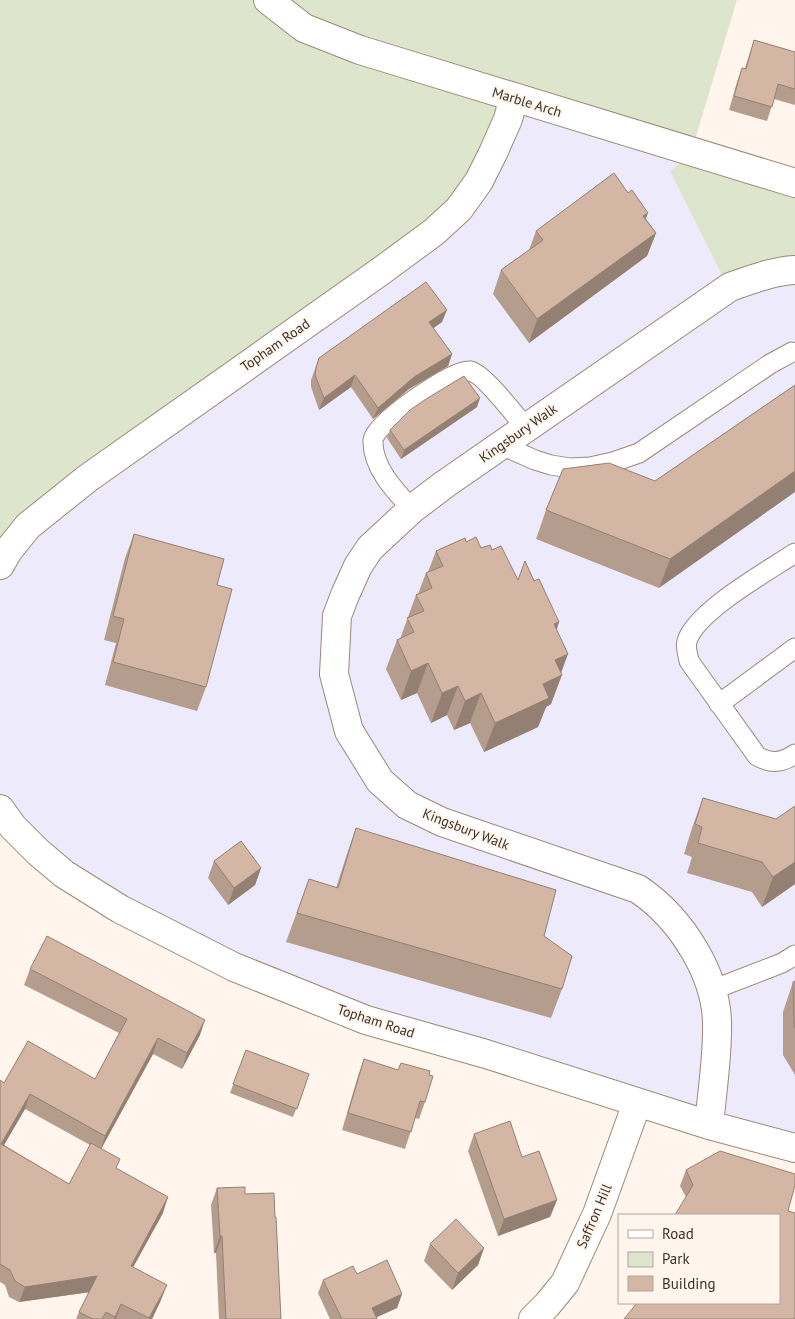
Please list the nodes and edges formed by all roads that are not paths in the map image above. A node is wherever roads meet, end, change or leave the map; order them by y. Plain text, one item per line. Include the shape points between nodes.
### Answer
1 (268, 0) edge
2 (514, 97) junction
3 (795, 183) edge
4 (795, 270) edge
5 (792, 352) dead end
6 (526, 428) junction
7 (501, 445) junction
8 (412, 509) junction
9 (795, 553) edge
10 (0, 565) edge
11 (795, 648) edge
12 (719, 704) junction
13 (795, 754) edge
14 (0, 809) edge
15 (795, 955) edge
16 (712, 990) junction
17 (637, 1103) junction
18 (709, 1125) junction
19 (795, 1148) edge
20 (533, 1319) edge

1 - 2 street, Marble Arch via 288,18 320,35
2 - 3 street, Marble Arch
2 - 10 street, Topham Road via 508,119 479,181 459,209 434,232 88,478 28,526
4 - 6 street, Kingsbury Walk via 730,287
5 - 7 lane via 639,453 613,462 590,467 560,466 535,460
6 - 7 street, Kingsbury Walk
6 - 8 lane via 481,376 471,371 446,379 387,420 375,433 373,441 377,461 389,484
7 - 8 street, Kingsbury Walk
8 - 16 street, Kingsbury Walk via 370,548 358,566 337,616 334,674 349,731 362,754 380,781 407,805 442,822 638,889 672,918 703,966
9 - 12 lane via 716,607 690,635 686,646 689,661
11 - 12 lane
12 - 13 lane via 757,756 778,763
14 - 17 street, Topham Road via 13,827 64,874 120,909 234,967 366,1020 486,1054
15 - 16 lane
16 - 18 street, Kingsbury Walk via 718,1028
17 - 18 street, Topham Road
17 - 20 street, Saffron Hill via 597,1214 565,1283
18 - 19 street, Topham Road

